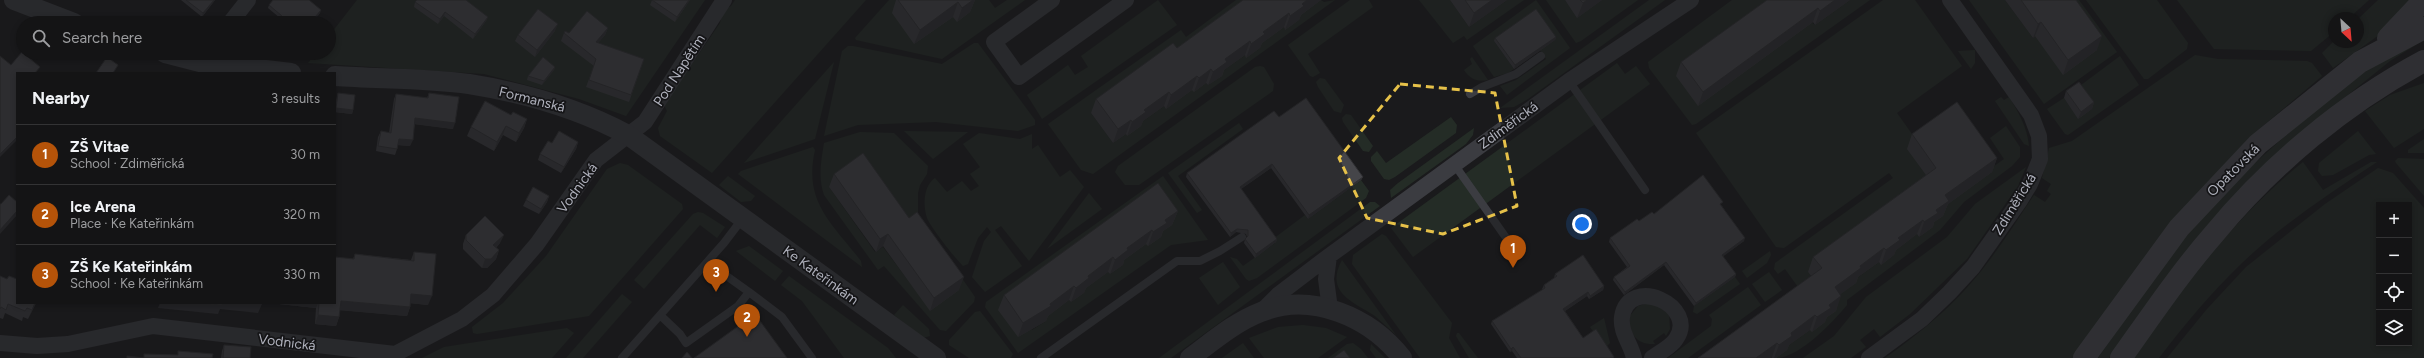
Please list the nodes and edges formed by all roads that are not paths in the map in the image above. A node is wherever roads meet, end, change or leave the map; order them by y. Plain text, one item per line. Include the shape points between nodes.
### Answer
1 (14, 0) edge
2 (248, 0) edge
3 (724, 0) edge
4 (1052, 0) edge
5 (1126, 0) edge
6 (1691, 0) edge
7 (1950, 0) edge
8 (2424, 0) edge
9 (56, 16) edge
10 (235, 16) edge
11 (2424, 28) edge
12 (1541, 56) dead end
13 (220, 60) edge
14 (2424, 61) edge
15 (2360, 62) junction
16 (286, 72) edge
17 (2424, 75) edge
18 (336, 76) edge
19 (1569, 81) junction
20 (1470, 94) dead end
21 (2359, 102) junction
22 (628, 135) junction
23 (1454, 164) junction
24 (1645, 190) dead end
25 (706, 191) joint
26 (743, 218) junction
27 (1242, 237) dead end
28 (1514, 249) dead end
29 (1329, 256) junction
30 (707, 262) junction
31 (749, 292) junction
32 (1330, 309) junction
33 (1261, 312) junction
34 (660, 316) junction
35 (0, 343) edge
36 (394, 356) edge
37 (622, 358) edge
38 (812, 358) edge
39 (936, 358) edge
40 (1041, 358) edge
41 (1190, 358) edge
42 (1402, 358) edge
43 (1634, 358) edge
44 (1652, 358) edge
45 (1869, 358) edge
46 (2084, 358) edge
47 (2121, 358) edge

1 - 9 street
2 - 10 street
3 - 22 street, Pod Napětím via 644,122
4 - 5 street via 994,42 1019,77
6 - 19 street, Zdiměřická
7 - 45 street, Zdiměřická via 2029,111 2039,136 2040,159 2030,184 1973,266 1922,319
8 - 15 main road via 2394,33
11 - 15 main road, Opatovská
12 - 20 lane via 1516,74
13 - 16 street
14 - 21 main road
15 - 46 main road, Opatovská via 2274,130 2208,195 2165,246
17 - 21 main road
18 - 22 street, Formanská via 475,86 553,102 584,113
19 - 23 street, Zdiměřická
19 - 24 lane
21 - 47 main road via 2286,160 2236,209 2194,257
22 - 25 street, Formanská
22 - 36 street, Vodnická via 596,160 537,244 493,295 462,319
23 - 28 lane
23 - 29 street, Zdiměřická
25 - 26 street, Ke Kateřinkám
26 - 30 lane
26 - 39 street, Ke Kateřinkám
27 - 40 lane via 1220,252 1200,261 1177,261
29 - 32 street via 1326,279
29 - 33 street, Zdiměřická via 1279,294
30 - 31 lane
30 - 34 lane
31 - 34 lane via 738,306 686,343
31 - 38 lane via 782,317
32 - 33 street via 1289,306
32 - 42 street via 1346,314 1373,329
33 - 41 street via 1234,326
34 - 37 lane
35 - 36 street, Vodnická via 37,346 68,344 153,326
43 - 44 street via 1622,327 1623,314 1633,301 1651,296 1661,298 1671,306 1680,326 1676,340

